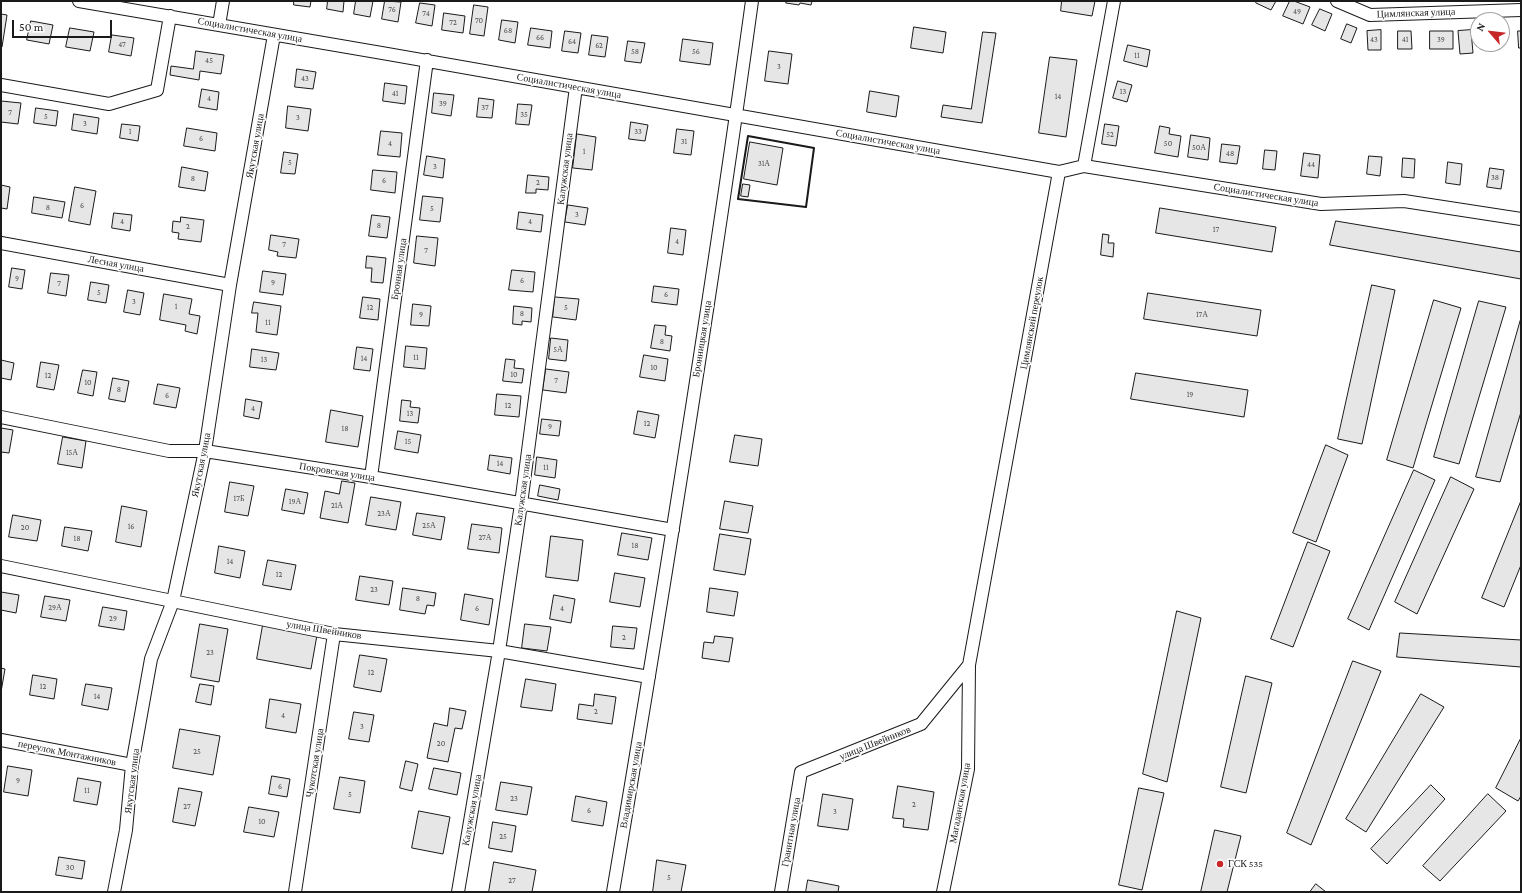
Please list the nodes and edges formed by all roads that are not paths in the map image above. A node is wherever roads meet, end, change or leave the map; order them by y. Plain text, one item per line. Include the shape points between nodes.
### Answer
1 (79, 1) edge
2 (223, 1) edge
3 (752, 1) edge
4 (1114, 1) edge
5 (1338, 1) edge
6 (1521, 10) edge
7 (170, 16) junction
8 (219, 25) junction
9 (274, 35) junction
10 (427, 60) junction
11 (1, 85) edge
12 (576, 86) junction
13 (736, 116) junction
14 (1084, 166) junction
15 (1059, 172) junction
16 (1521, 219) edge
17 (1, 243) edge
18 (230, 285) junction
19 (1, 417) edge
20 (205, 451) junction
21 (371, 477) junction
22 (521, 504) junction
23 (673, 530) junction
24 (1, 566) edge
25 (173, 601) junction
26 (334, 634) junction
27 (499, 651) junction
28 (969, 665) junction
29 (649, 677) junction
30 (1, 740) edge
31 (132, 765) junction
32 (802, 772) joint
33 (114, 892) edge
34 (296, 892) edge
35 (458, 892) edge
36 (613, 892) edge
37 (781, 892) edge
38 (943, 892) edge

1 - 7 street, Социалистическая улица
2 - 8 street
3 - 13 street, Бронницкая улица
4 - 14 street
5 - 6 street, Цимлянская улица via 1370,15
7 - 8 street, Социалистическая улица
7 - 11 street via 157,90 109,104
8 - 9 street, Социалистическая улица
9 - 10 street, Социалистическая улица
9 - 18 street, Якутская улица
10 - 12 street, Социалистическая улица
10 - 21 street, Бронная улица
12 - 13 street, Социалистическая улица
12 - 22 street, Калужская улица
13 - 15 street, Социалистическая улица
13 - 23 street, Бронницкая улица
14 - 15 street
14 - 16 street, Социалистическая улица via 1321,204 1404,201
15 - 28 street, Цимлянский переулок
17 - 18 street, Лесная улица
18 - 20 street, Якутская улица
19 - 20 street, Покровская улица via 169,451
20 - 21 street, Покровская улица
20 - 25 street, Якутская улица
21 - 22 street, Покровская улица
22 - 23 street, Покровская улица
22 - 27 street, Калужская улица
23 - 29 street, Бронницкая улица
24 - 25 street, улица Швейников
25 - 26 street, улица Швейников
25 - 31 street, Якутская улица via 151,659
26 - 27 street, улица Швейников
26 - 34 street, Чукотская улица
27 - 29 street, улица Швейников
27 - 35 street, Калужская улица
28 - 32 street, улица Швейников via 921,724
28 - 38 street, Магаданская улица via 968,769
29 - 36 street, Владимирская улица
30 - 31 street, переулок Монтажников
31 - 33 street, Якутская улица via 126,830
32 - 37 street, Гранитная улица

